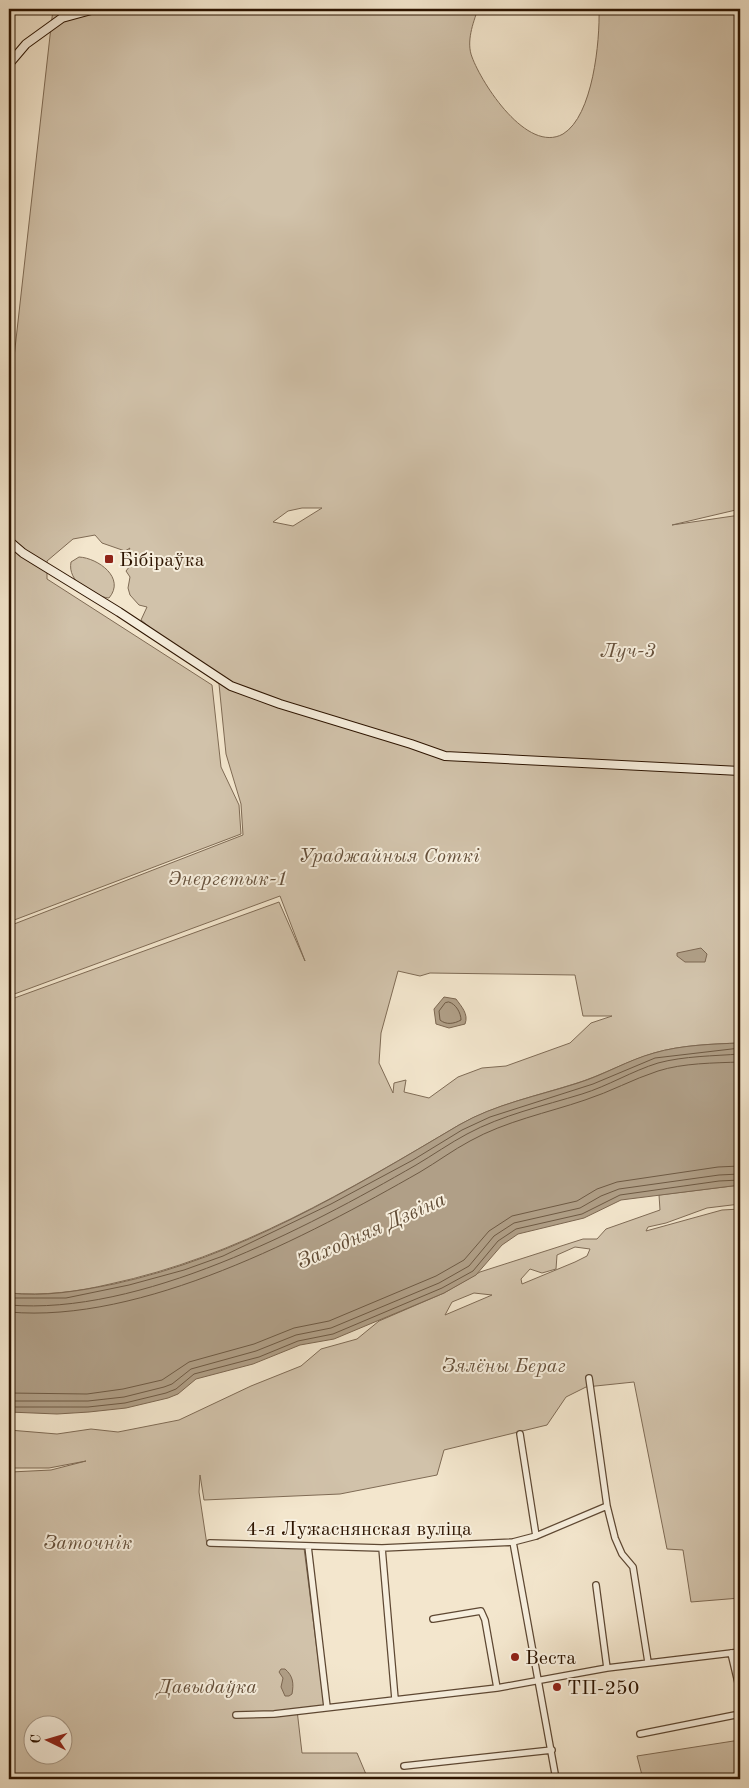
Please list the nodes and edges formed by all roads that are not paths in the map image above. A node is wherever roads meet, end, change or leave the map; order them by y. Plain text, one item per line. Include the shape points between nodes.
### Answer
1 (95, 9) edge
2 (9, 64) edge
3 (9, 541) edge
4 (740, 771) edge
5 (588, 1378) dead end
6 (520, 1434) dead end
7 (608, 1506) junction
8 (536, 1536) junction
9 (513, 1542) junction
10 (210, 1544) dead end
11 (308, 1546) junction
12 (382, 1548) junction
13 (596, 1585) dead end
14 (433, 1619) dead end
15 (740, 1652) edge
16 (731, 1653) junction
17 (648, 1662) junction
18 (607, 1668) junction
19 (539, 1681) junction
20 (497, 1688) junction
21 (740, 1691) edge
22 (395, 1699) junction
23 (327, 1707) junction
24 (740, 1714) edge
25 (236, 1715) dead end
26 (640, 1734) dead end
27 (552, 1750) junction
28 (404, 1766) dead end
29 (556, 1779) edge

1 - 2 street via 62,18 26,44
3 - 4 street via 231,686 445,756
5 - 7 street
6 - 8 street
7 - 8 street, 4-я Лужаснянская вуліца
7 - 17 street via 615,1538 633,1567
8 - 9 street, 4-я Лужаснянская вуліца
9 - 12 street, 4-я Лужаснянская вуліца
9 - 19 street
10 - 11 street, 4-я Лужаснянская вуліца
11 - 12 street, 4-я Лужаснянская вуліца
11 - 23 street
12 - 22 street
13 - 18 street
14 - 20 street via 481,1611
15 - 16 street
16 - 17 street
16 - 21 street
17 - 18 street
18 - 19 street
19 - 20 street
19 - 27 street
20 - 22 street
22 - 23 street
23 - 25 street
24 - 26 street
27 - 28 street
27 - 29 street

